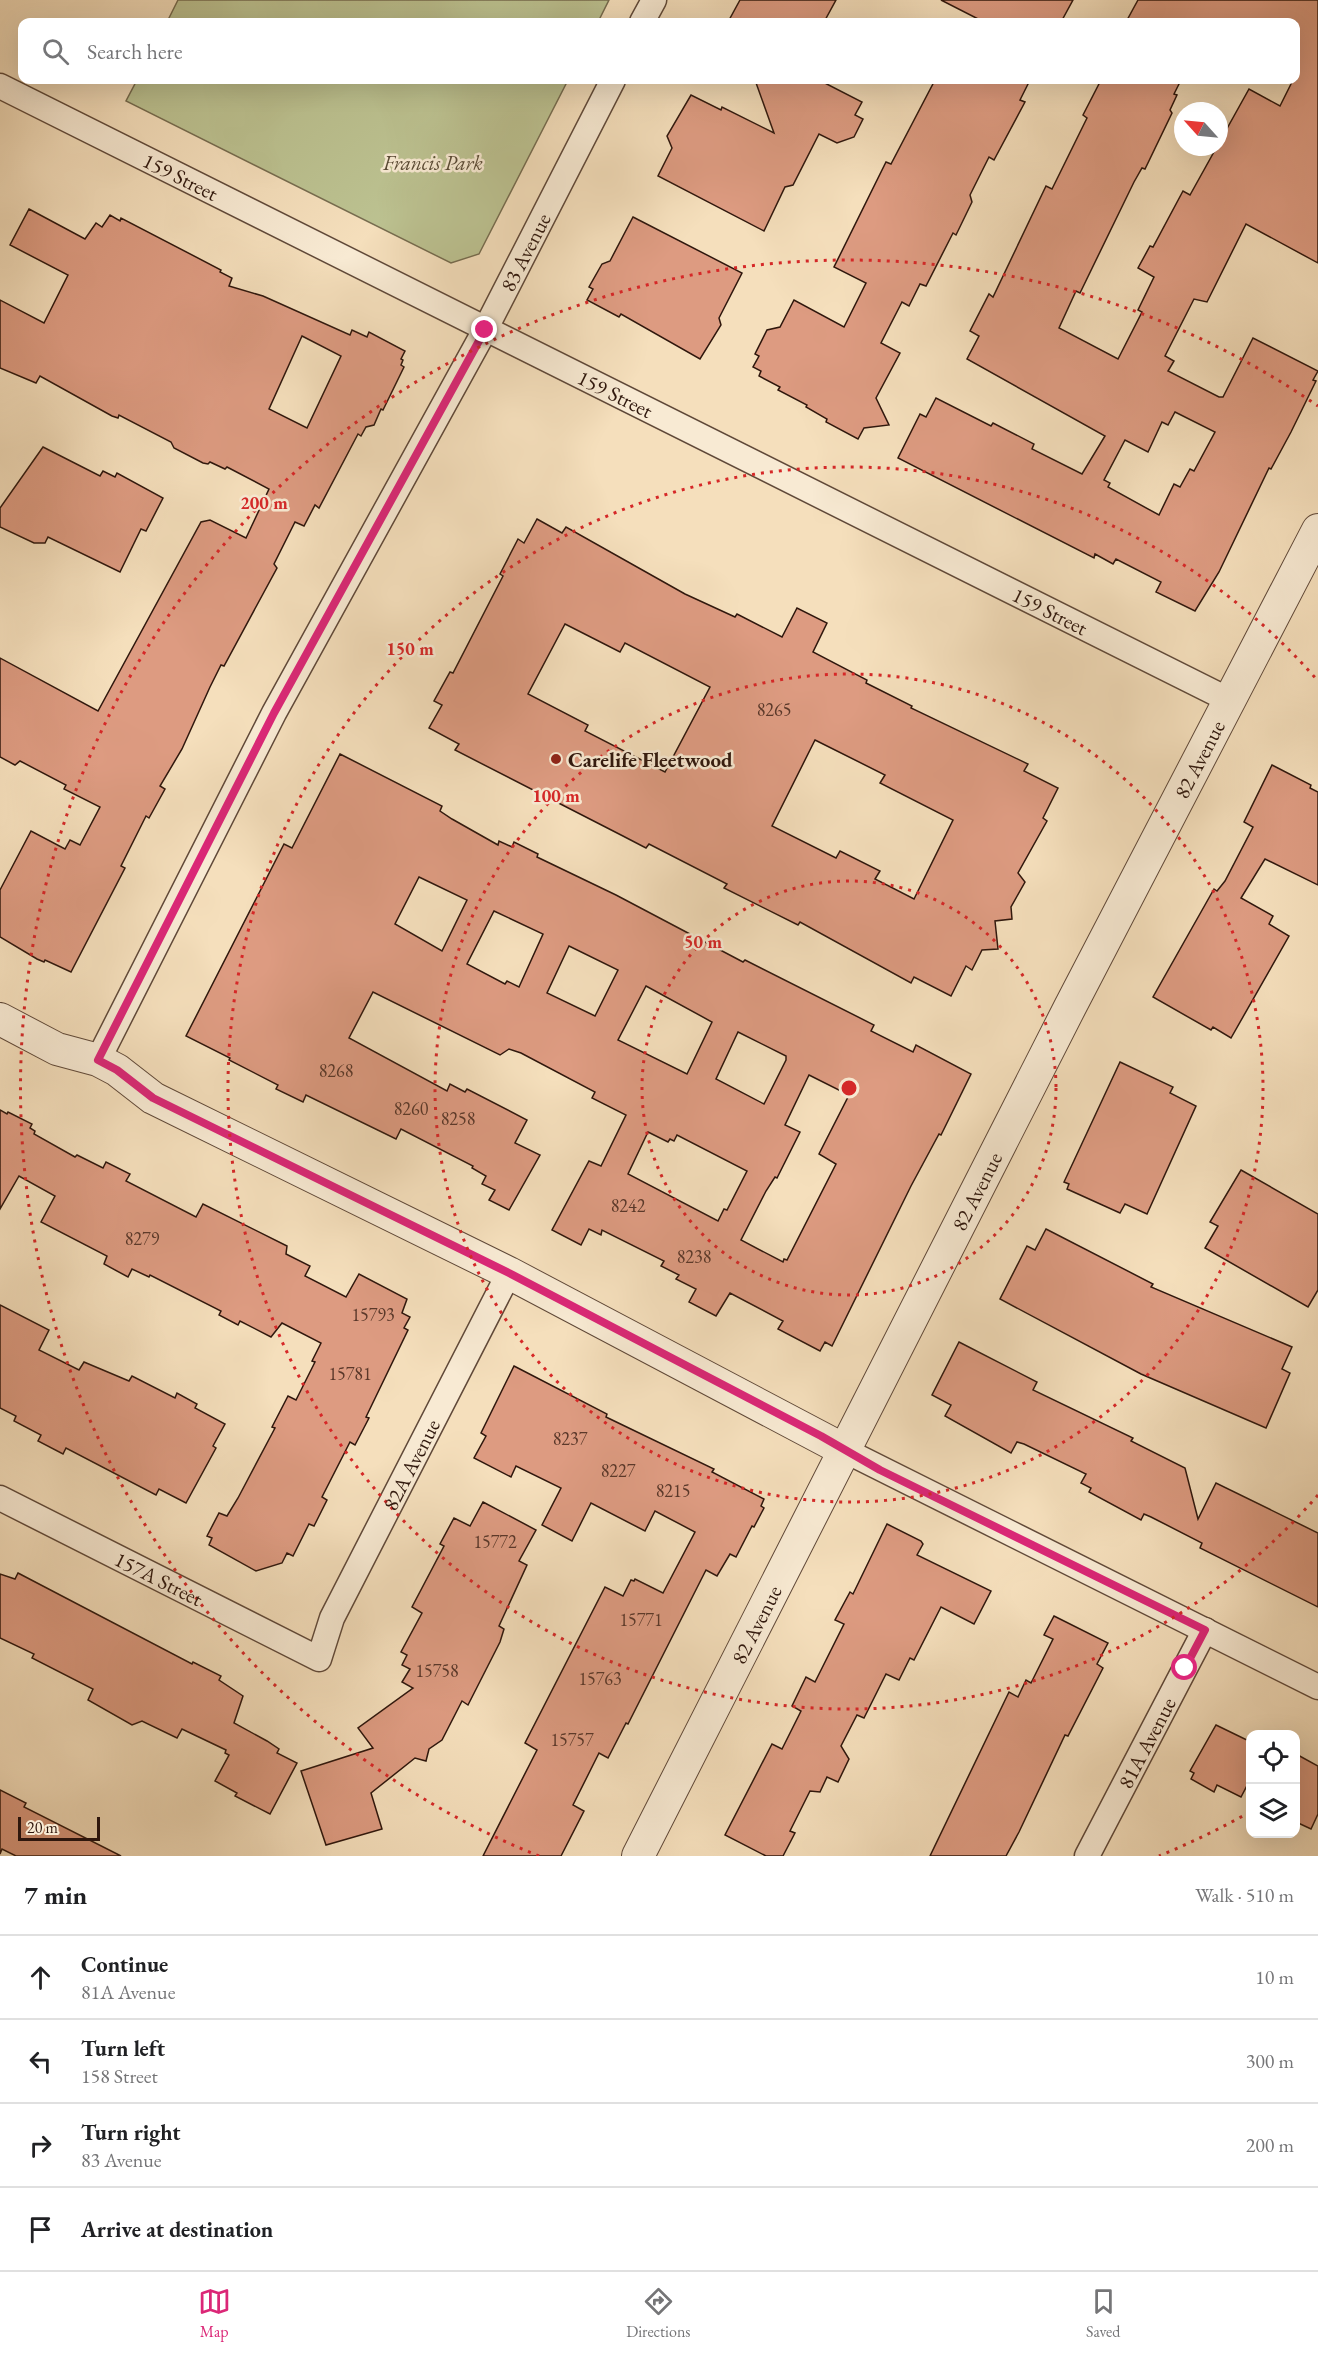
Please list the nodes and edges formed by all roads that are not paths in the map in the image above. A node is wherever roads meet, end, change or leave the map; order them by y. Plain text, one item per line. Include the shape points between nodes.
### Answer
1 (654, 0) edge
2 (644, 18) edge
3 (611, 84) edge
4 (0, 86) edge
5 (485, 330) junction
6 (1318, 530) edge
7 (1231, 701) junction
8 (0, 1019) edge
9 (98, 1060) junction
10 (509, 1273) junction
11 (846, 1451) junction
12 (0, 1498) edge
13 (1205, 1630) junction
14 (319, 1659) joint
15 (1318, 1687) edge
16 (638, 1856) edge
17 (1087, 1856) edge

1 - 2 street
3 - 5 street, 83 Avenue
4 - 5 street, 159 Street
5 - 7 street, 159 Street
5 - 9 street, 83 Avenue via 274,713
6 - 7 street, 82 Avenue
7 - 11 street, 82 Avenue via 1070,1007
8 - 9 street via 57,1048
9 - 10 street via 153,1098
10 - 11 street
10 - 14 street, 82A Avenue via 332,1618
11 - 13 street
11 - 16 street, 82 Avenue
12 - 14 street, 157A Street
13 - 15 street
13 - 17 street, 81A Avenue

